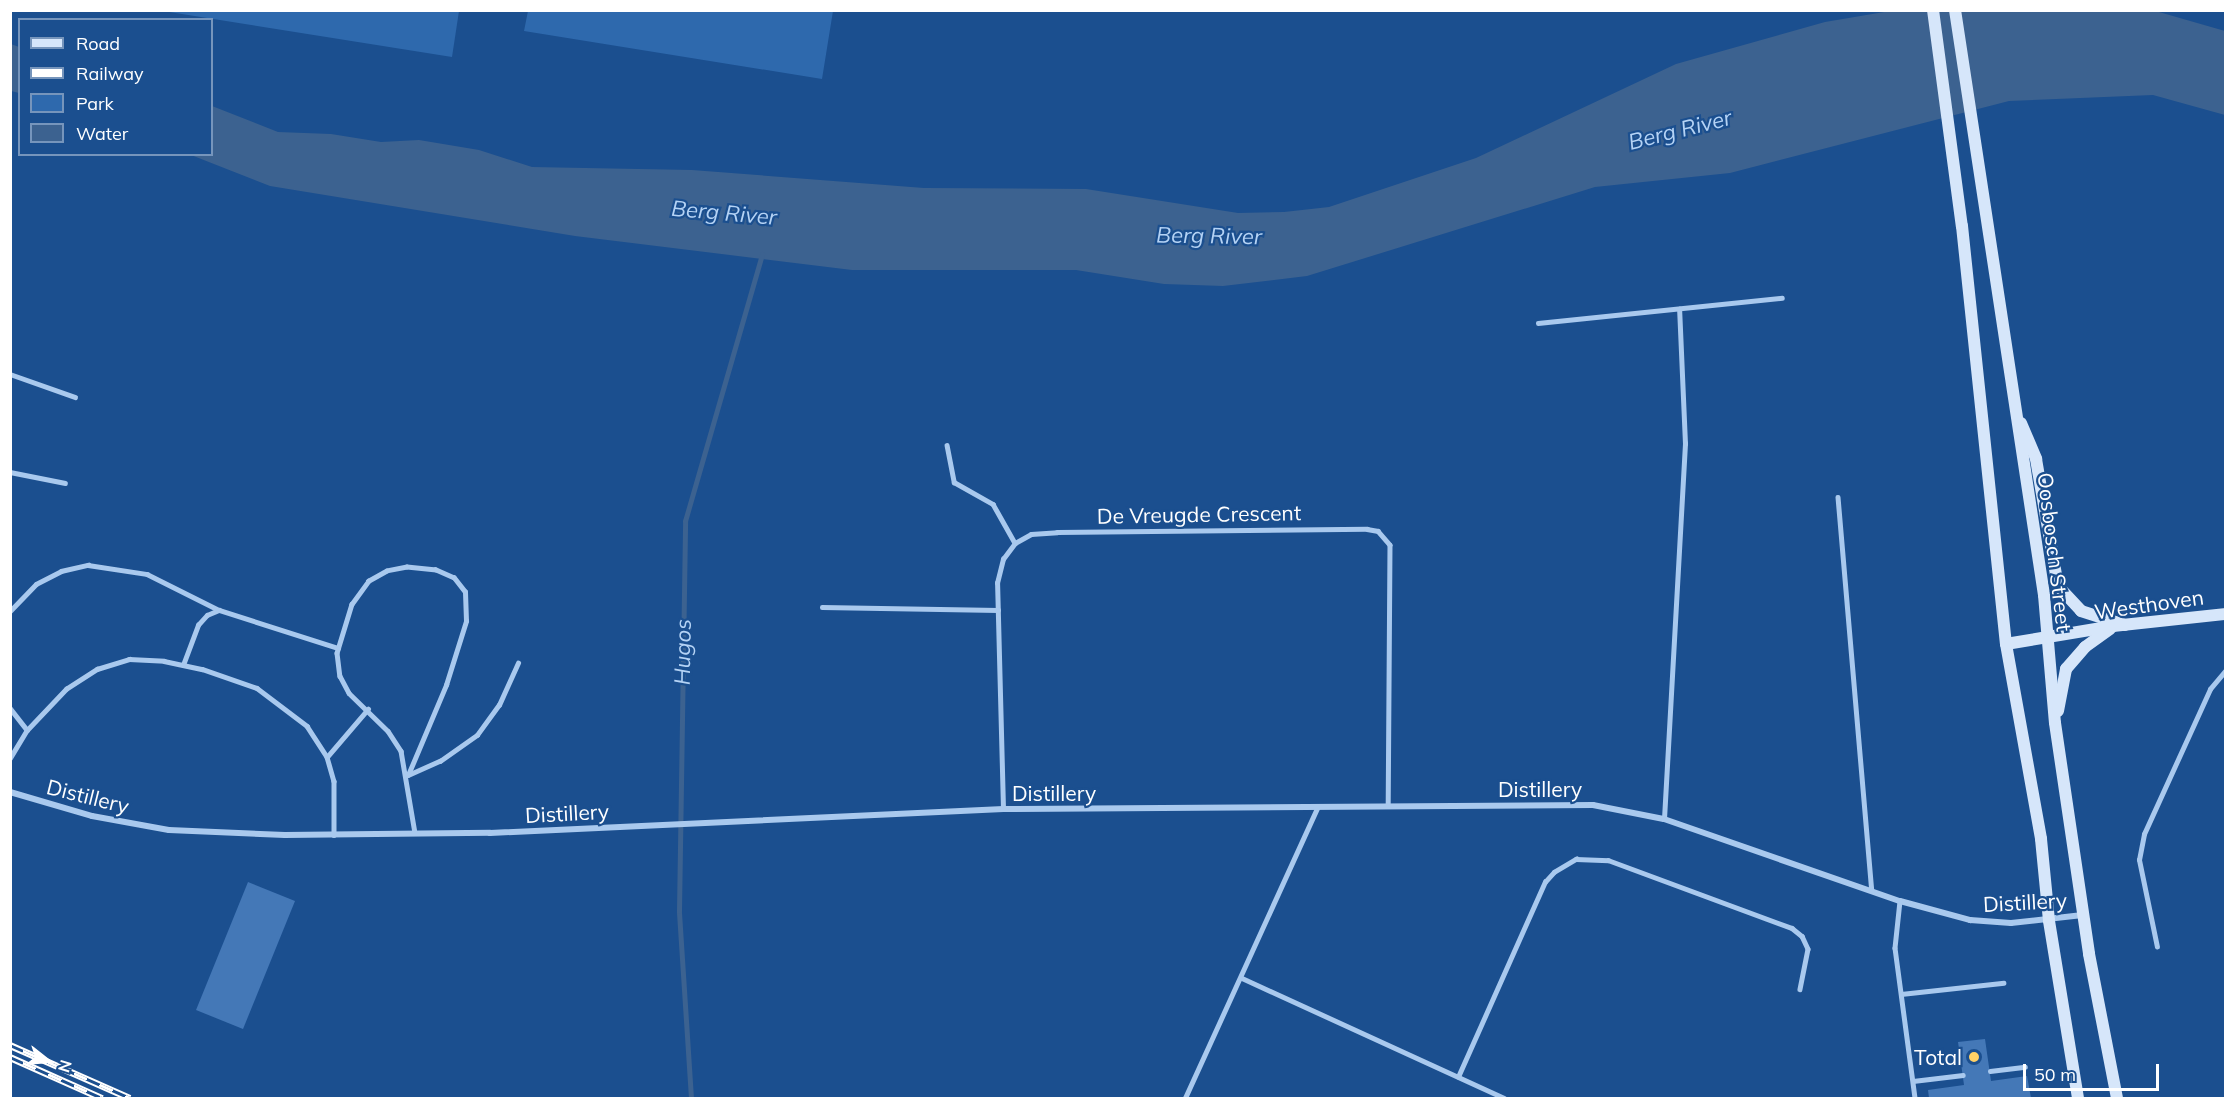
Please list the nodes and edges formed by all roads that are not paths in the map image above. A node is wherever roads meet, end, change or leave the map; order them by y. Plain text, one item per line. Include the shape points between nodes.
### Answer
1 (1933, 10) edge
2 (1955, 10) edge
3 (1782, 298) dead end
4 (1679, 309) junction
5 (1538, 323) dead end
6 (10, 374) edge
7 (75, 397) dead end
8 (2016, 411) junction
9 (947, 445) dead end
10 (10, 472) edge
11 (66, 483) dead end
12 (1838, 497) dead end
13 (1015, 543) junction
14 (822, 607) dead end
15 (219, 610) junction
16 (998, 610) junction
17 (10, 611) edge
18 (2226, 614) edge
19 (2119, 626) junction
20 (2047, 639) junction
21 (2006, 645) junction
22 (338, 648) junction
23 (518, 663) dead end
24 (183, 665) junction
25 (2226, 670) edge
26 (10, 708) edge
27 (368, 709) junction
28 (2055, 723) junction
29 (27, 730) junction
30 (327, 757) junction
31 (10, 758) edge
32 (408, 775) junction
33 (10, 792) edge
34 (1388, 806) junction
35 (1317, 808) junction
36 (1003, 809) junction
37 (1664, 819) junction
38 (415, 833) junction
39 (334, 835) junction
40 (1872, 891) junction
41 (1900, 901) junction
42 (2084, 915) junction
43 (2049, 921) junction
44 (2157, 947) dead end
45 (1242, 978) junction
46 (2003, 983) dead end
47 (1800, 989) dead end
48 (1901, 994) junction
49 (2025, 1067) dead end
50 (1990, 1071) dead end
51 (1963, 1075) dead end
52 (1458, 1077) junction
53 (1913, 1081) junction
54 (1185, 1098) edge
55 (1504, 1098) edge
56 (1915, 1098) edge
57 (2078, 1098) edge
58 (2117, 1098) edge

1 - 21 main road via 1962,226
2 - 8 main road, Oosbosch Street
3 - 4 lane
4 - 5 lane
4 - 37 lane via 1685,444
6 - 7 lane
8 - 19 main road via 2036,459 2058,586 2081,611
8 - 20 main road, Oosbosch Street
9 - 13 lane via 954,482 993,504
10 - 11 lane
12 - 40 lane
13 - 16 lane via 1003,559 997,583
13 - 34 lane, De Vreugde Crescent via 1031,534 1057,532 1378,531 1390,545
14 - 16 lane
15 - 17 lane via 147,574 88,565 61,571 36,584
15 - 22 lane
15 - 24 lane via 198,625
16 - 36 lane
18 - 19 main road, Westhoven
19 - 20 main road, Westhoven
19 - 28 main road via 2085,647 2066,669
20 - 21 main road, Westhoven
20 - 28 main road, Oosbosch Street
21 - 43 main road via 2041,839
22 - 27 lane via 339,676 349,693
22 - 32 lane via 352,604 369,581 387,571 407,567 436,570 454,578 465,592 466,621 459,651
23 - 32 lane via 499,705 477,735 440,761
24 - 29 lane via 129,660 97,669 66,689
24 - 30 lane via 257,688 283,704 307,726
25 - 44 lane via 2210,689 2144,834 2139,860
26 - 29 lane
27 - 30 lane
27 - 32 lane via 401,752
28 - 42 main road, Oosbosch Street
29 - 31 lane
30 - 39 lane via 334,781
32 - 38 lane
33 - 39 street, Distillery via 92,816 169,830
34 - 35 street, Distillery
34 - 37 street, Distillery via 1593,805
35 - 36 street, Distillery
35 - 45 lane
36 - 38 street, Distillery
37 - 40 street, Distillery
38 - 39 street, Distillery
40 - 41 street, Distillery
41 - 43 street, Distillery via 1970,920
41 - 48 lane via 1895,948
42 - 43 street, Distillery
42 - 58 main road, Oosbosch Street
43 - 57 main road
45 - 52 lane
45 - 54 lane
46 - 48 lane
47 - 52 lane via 1808,949 1802,936 1792,928 1608,860 1576,859 1545,882
48 - 53 lane
49 - 50 lane
51 - 53 lane
52 - 55 lane
53 - 56 lane

